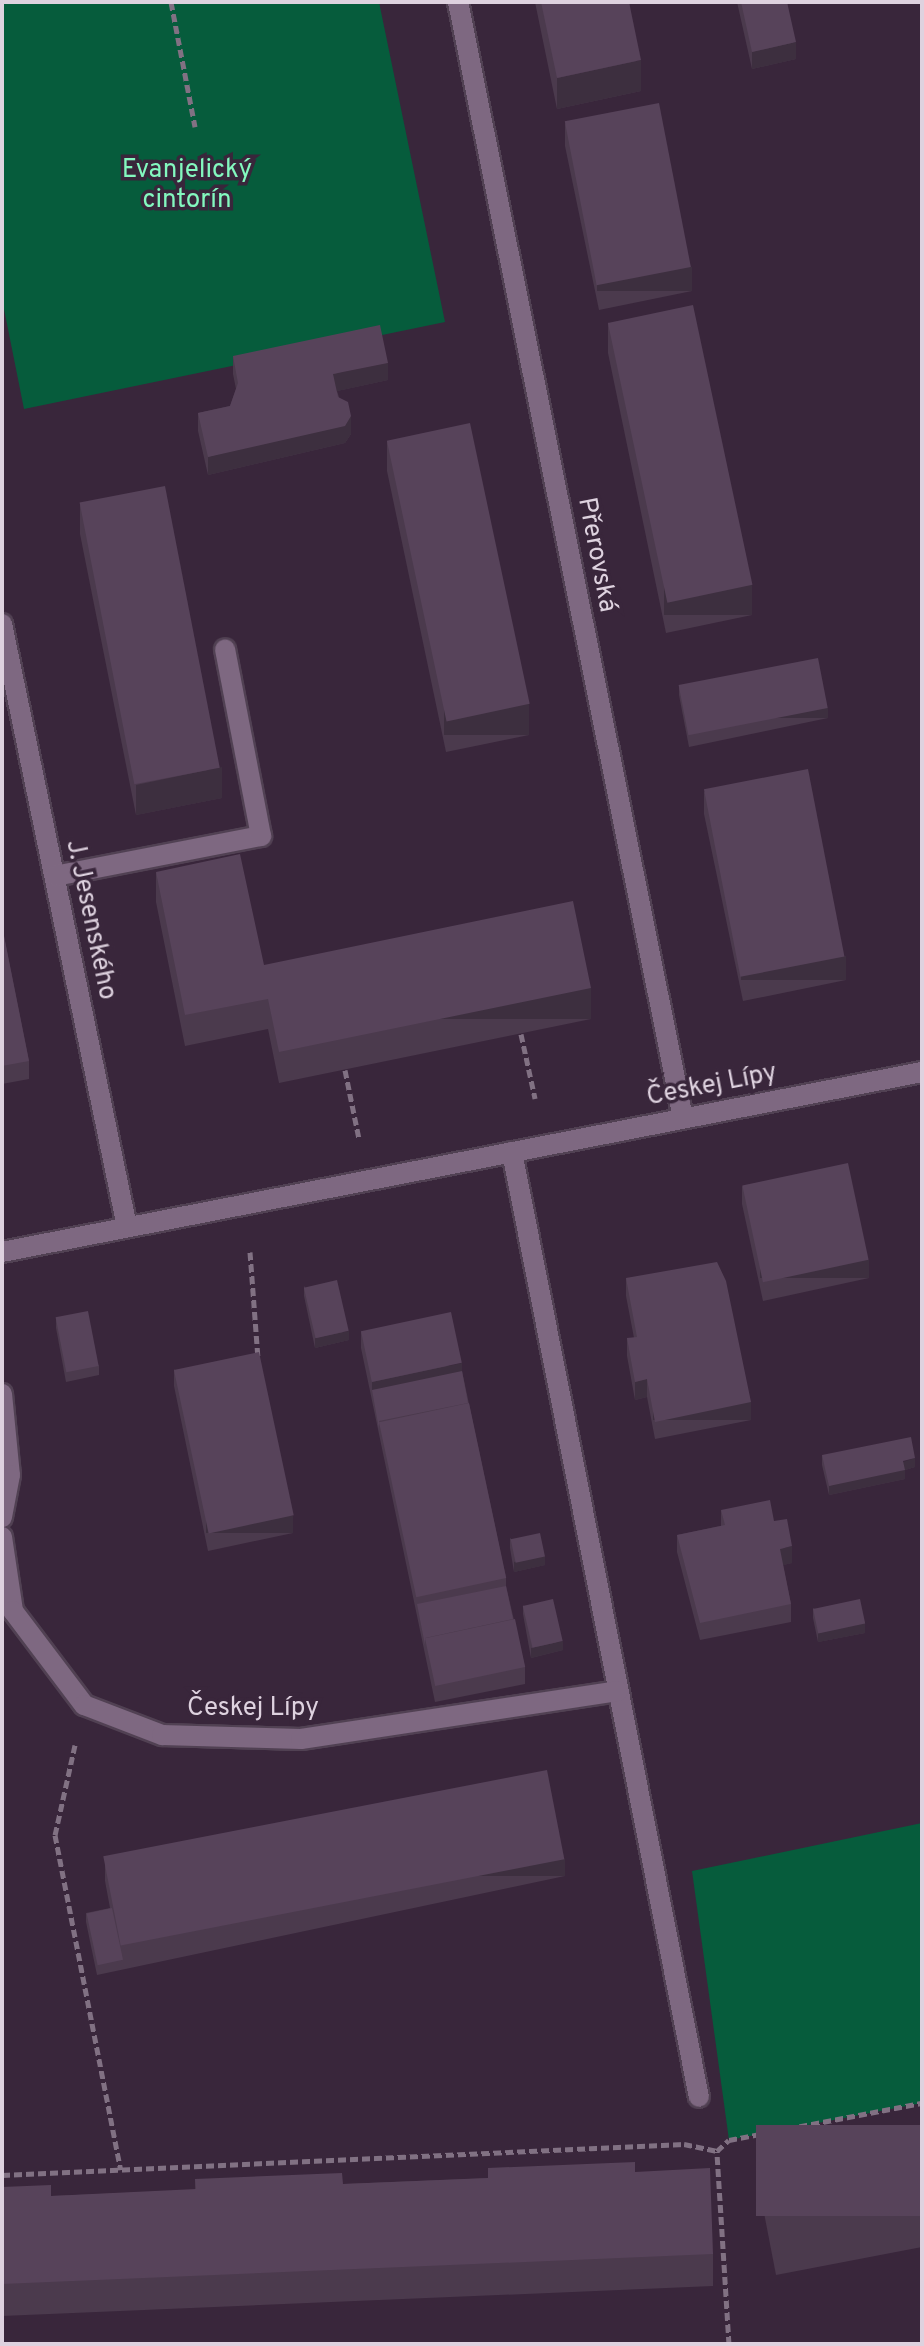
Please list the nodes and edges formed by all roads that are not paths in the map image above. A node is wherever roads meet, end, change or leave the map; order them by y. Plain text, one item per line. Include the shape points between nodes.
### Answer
1 (458, 2) edge
2 (2, 624) edge
3 (225, 649) dead end
4 (55, 876) junction
5 (922, 1072) edge
6 (683, 1118) junction
7 (512, 1152) junction
8 (127, 1227) junction
9 (2, 1252) edge
10 (2, 1394) edge
11 (2, 1517) edge
12 (2, 1537) edge
13 (617, 1691) junction
14 (699, 2097) dead end

1 - 6 street, Přerovská
2 - 4 street, J. Jesenského
3 - 4 street via 261,836
4 - 8 street, J. Jesenského
5 - 6 street, Českej Lípy
6 - 7 street, Českej Lípy
7 - 8 street, Českej Lípy
7 - 13 street
8 - 9 street, Českej Lípy
10 - 11 street via 10,1475
12 - 13 street, Českej Lípy via 13,1611 84,1705 162,1735 301,1739
13 - 14 street

